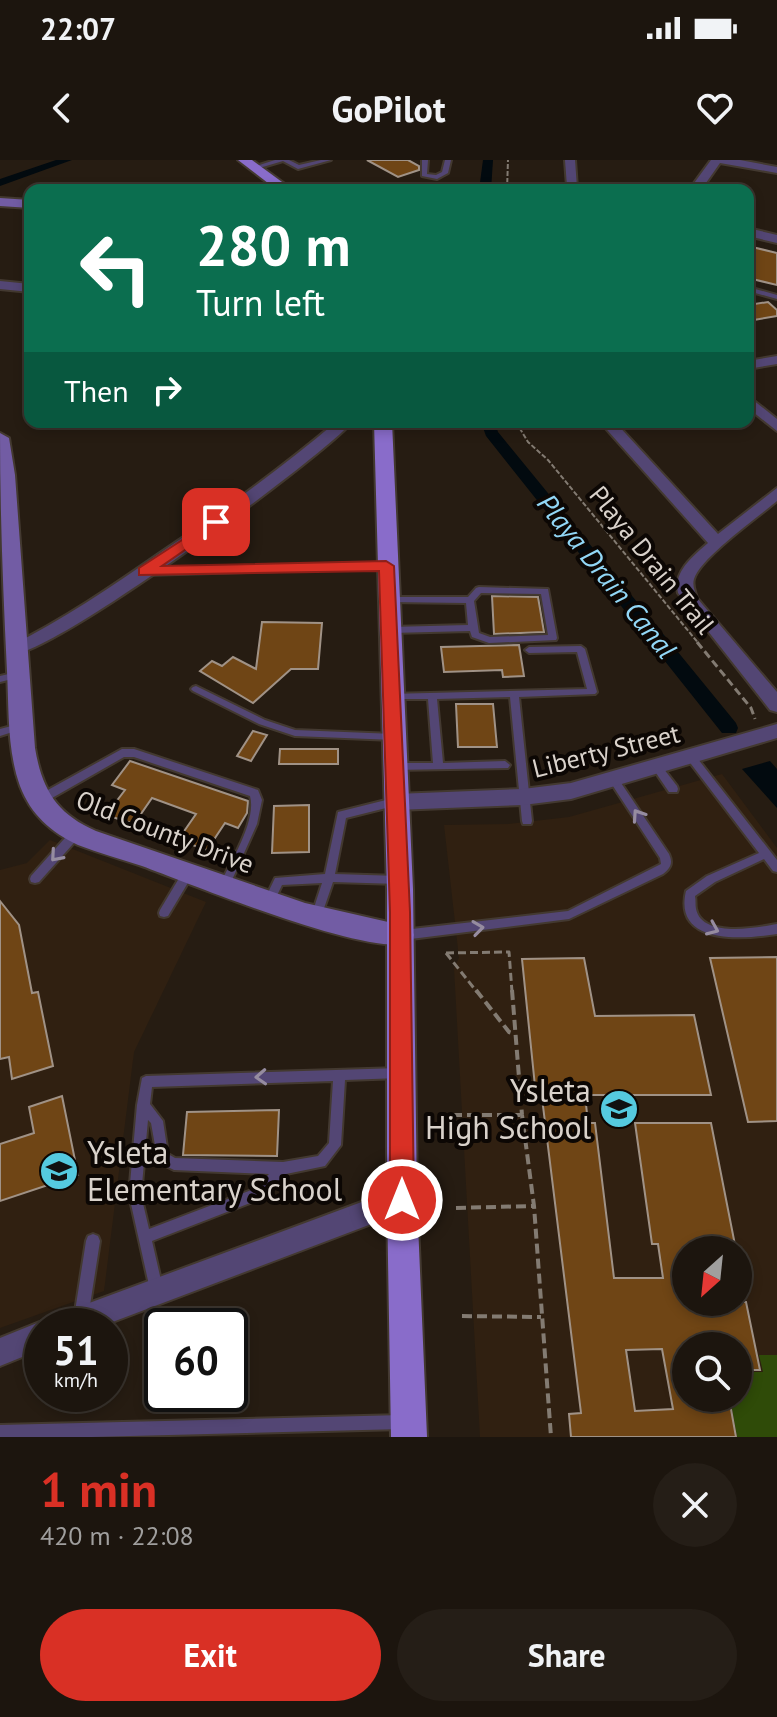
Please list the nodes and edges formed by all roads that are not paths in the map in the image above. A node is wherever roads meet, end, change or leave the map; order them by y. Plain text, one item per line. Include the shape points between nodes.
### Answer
1 (283, 160) edge
2 (328, 160) edge
3 (425, 160) edge
4 (448, 160) edge
5 (570, 160) edge
6 (720, 160) edge
7 (250, 164) edge
8 (777, 170) edge
9 (278, 184) edge
10 (573, 184) edge
11 (700, 184) edge
12 (0, 202) edge
13 (24, 204) edge
14 (754, 233) edge
15 (777, 239) edge
16 (0, 285) edge
17 (24, 287) edge
18 (754, 291) edge
19 (777, 297) edge
20 (777, 360) edge
21 (754, 364) edge
22 (754, 406) edge
23 (777, 427) edge
24 (338, 428) edge
25 (383, 428) edge
26 (612, 428) edge
27 (0, 438) edge
28 (777, 493) edge
29 (717, 543) junction
30 (386, 566) junction
31 (144, 572) junction
32 (6, 589) edge
33 (388, 599) junction
34 (470, 600) junction
35 (473, 621) junction
36 (389, 630) junction
37 (16, 650) junction
38 (529, 650) dead end
39 (9, 677) edge
40 (196, 689) dead end
41 (514, 694) junction
42 (432, 695) junction
43 (392, 696) junction
44 (777, 705) edge
45 (11, 730) edge
46 (770, 731) edge
47 (394, 737) junction
48 (691, 757) junction
49 (505, 765) dead end
50 (438, 766) junction
51 (395, 767) junction
52 (657, 767) junction
53 (614, 780) junction
54 (673, 789) dead end
55 (523, 797) junction
56 (39, 800) junction
57 (396, 802) junction
58 (527, 821) dead end
59 (77, 832) junction
60 (766, 854) junction
61 (777, 868) edge
62 (188, 873) junction
63 (329, 878) junction
64 (35, 879) dead end
65 (399, 880) junction
66 (224, 886) junction
67 (268, 903) junction
68 (164, 913) dead end
69 (316, 917) junction
70 (777, 929) edge
71 (401, 935) junction
72 (402, 1073) junction
73 (339, 1074) junction
74 (143, 1105) junction
75 (283, 1168) junction
76 (402, 1200) junction
77 (144, 1237) junction
78 (93, 1241) dead end
79 (156, 1292) junction
80 (77, 1308) edge
81 (113, 1308) edge
82 (24, 1344) edge
83 (1, 1355) edge
84 (409, 1429) edge
85 (0, 1432) edge

1 - 2 lane via 298,167
1 - 7 lane
3 - 4 lane via 424,175 437,177 445,173
5 - 10 street
6 - 8 street
6 - 11 street
7 - 9 main road
12 - 13 street
14 - 15 street
16 - 17 street
18 - 19 lane
20 - 21 street
22 - 23 street
24 - 31 street
25 - 30 main road
26 - 29 street
27 - 32 street, Old County Drive via 6,475
28 - 29 street
29 - 44 street via 689,571 685,590
30 - 31 lane
30 - 33 main road
31 - 37 street via 52,633
32 - 37 street, Old County Drive
33 - 34 lane
33 - 36 main road
34 - 35 lane
34 - 35 lane via 479,590 545,591 553,638 489,640 475,635
35 - 36 lane via 473,628
36 - 43 main road
37 - 39 street, Old County Drive
38 - 41 lane via 581,649 592,692
39 - 45 street, Old County Drive
40 - 47 lane via 295,733
41 - 42 lane
41 - 55 lane
42 - 43 lane
42 - 50 lane
43 - 47 main road
45 - 56 street, Old County Drive
46 - 48 street, Liberty Street
47 - 51 main road
48 - 52 street, Liberty Street
48 - 60 lane
49 - 50 lane
50 - 51 lane
51 - 57 main road
52 - 53 street, Liberty Street
52 - 54 lane
53 - 55 street, Liberty Street
71 -> 53 lane via 569,915 666,866
55 - 57 street, Liberty Street
55 - 58 lane
56 - 59 street, Old County Drive via 54,818
56 - 66 lane via 122,753 254,793 254,818
57 - 63 lane via 342,815
57 - 65 main road
59 - 62 street, Old County Drive
59 -> 64 lane
60 - 61 lane
60 -> 70 lane via 711,879 690,894 688,905 701,925 719,934
62 - 66 street, Old County Drive
62 - 68 lane
63 - 65 lane
63 - 67 lane via 279,881
63 - 69 lane
65 - 71 main road
66 - 67 street, Old County Drive
67 - 69 street, Old County Drive
69 - 71 street, Old County Drive
71 - 72 main road
72 - 73 lane
72 - 76 main road
73 -> 74 lane via 146,1082
73 - 75 lane via 335,1145 321,1162
74 - 75 lane via 157,1121 162,1158 174,1164
74 - 77 lane via 135,1195
75 - 77 lane via 258,1194
76 - 79 street
76 - 84 main road
77 - 79 lane
78 - 80 lane
79 - 81 street
82 - 83 street
84 - 85 lane

